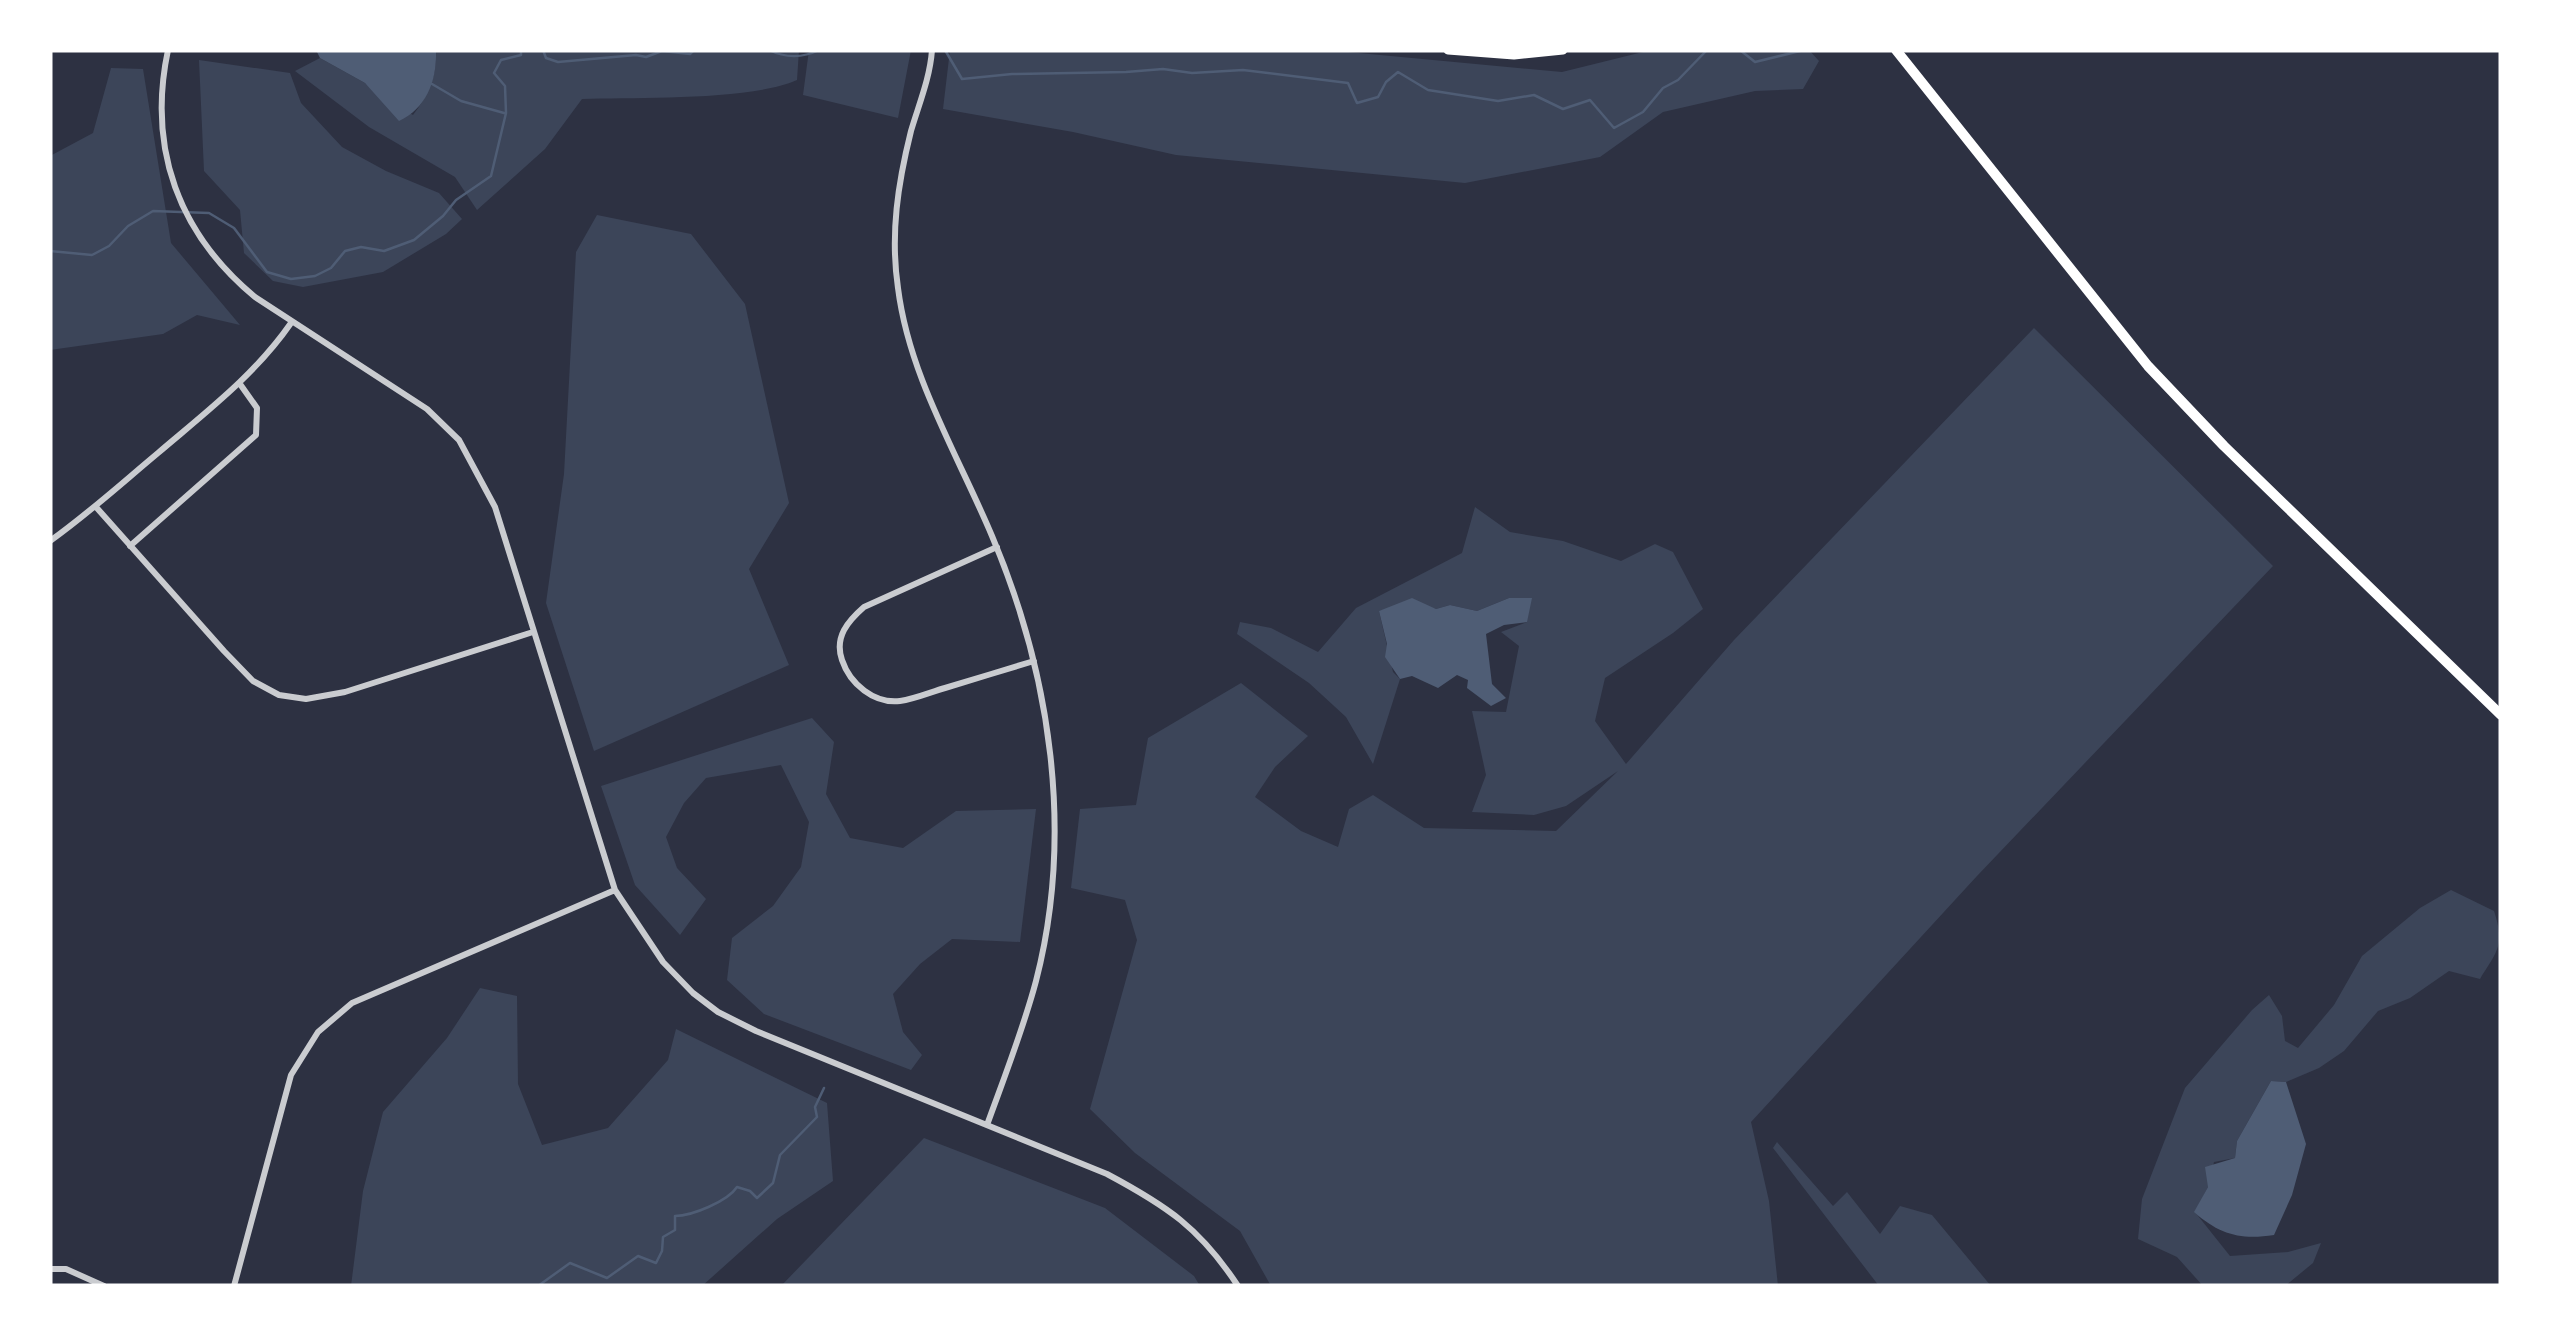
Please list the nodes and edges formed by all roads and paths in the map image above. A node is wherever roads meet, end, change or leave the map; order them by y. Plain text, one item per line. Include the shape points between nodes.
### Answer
1 (168, 50) edge
2 (932, 50) edge
3 (1448, 50) edge
4 (1564, 50) edge
5 (1896, 50) edge
6 (292, 324) junction
7 (240, 384) junction
8 (96, 507) junction
9 (50, 542) edge
10 (130, 546) junction
11 (997, 547) junction
12 (533, 632) junction
13 (1034, 660) junction
14 (2501, 715) edge
15 (615, 890) junction
16 (987, 1125) junction
17 (50, 1269) edge
18 (104, 1286) edge
19 (234, 1286) edge
20 (1238, 1286) edge

1 - 6 street via 164,130 187,218 230,277
2 - 11 street via 901,170 898,290 918,370
3 - 4 main road via 1514,56
5 - 14 main road via 2148,366
6 - 7 street
6 - 12 street via 392,383 459,440 495,506
7 - 8 street
7 - 10 street via 257,408 256,435
8 - 9 street
8 - 10 street
10 - 12 street via 243,671 279,696 306,700 345,692
11 - 13 street
11 - 13 street via 864,606 841,634 842,661 867,694 901,701
12 - 15 street
13 - 16 street via 1053,773 1054,842 1037,978
15 - 16 street via 664,962 718,1012
15 - 19 street via 352,1004 318,1032 291,1075
16 - 20 street via 1157,1201 1197,1232
17 - 18 street

